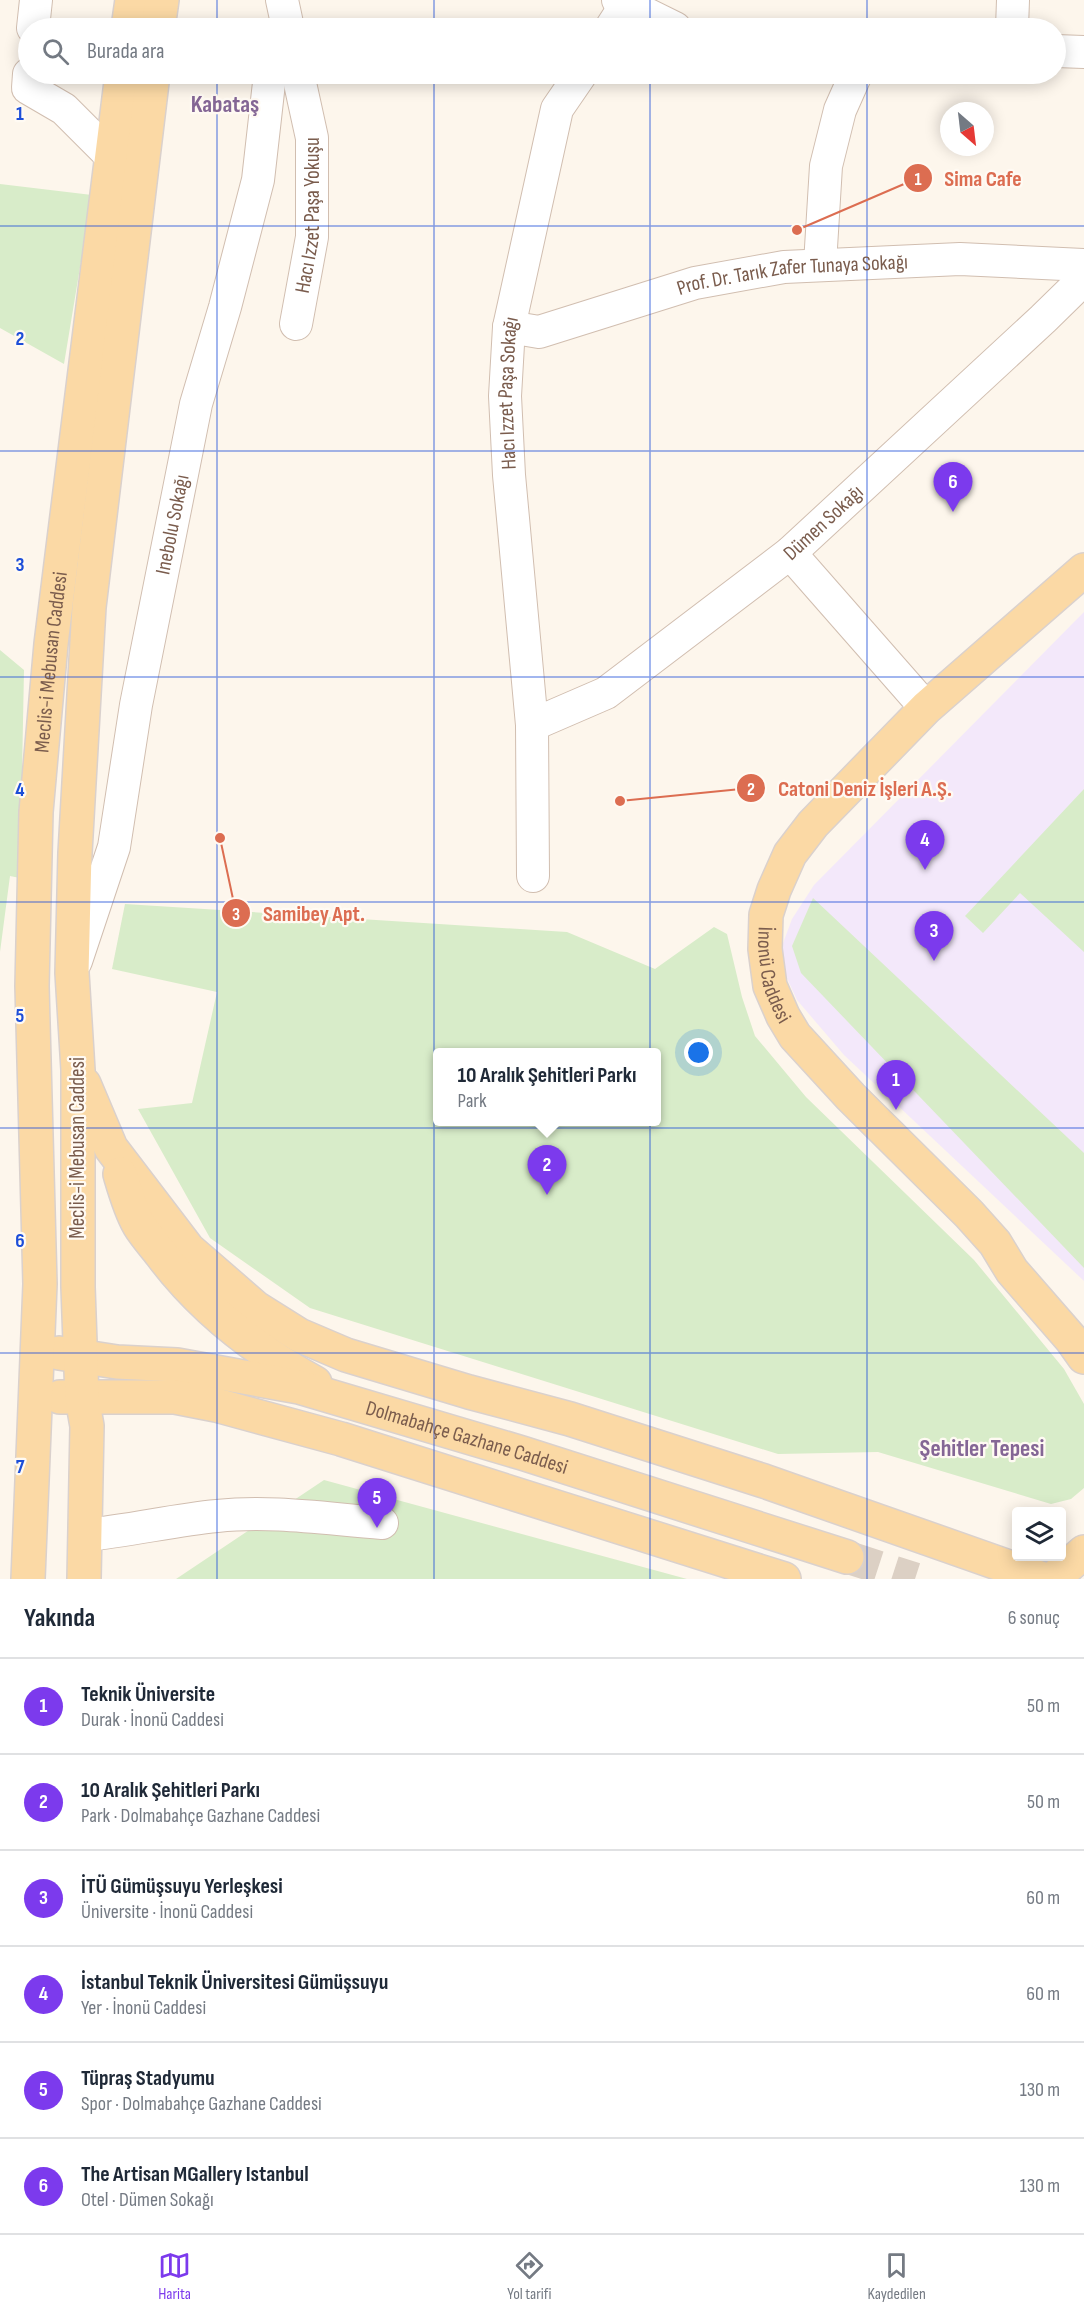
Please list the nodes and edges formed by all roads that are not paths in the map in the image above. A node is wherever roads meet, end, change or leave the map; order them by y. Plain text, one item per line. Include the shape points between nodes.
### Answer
1 (36, 0) edge
2 (132, 0) edge
3 (162, 0) edge
4 (280, 0) edge
5 (1013, 0) edge
6 (621, 8) edge
7 (34, 18) edge
8 (129, 18) edge
9 (159, 18) edge
10 (276, 18) edge
11 (285, 18) edge
12 (648, 18) edge
13 (1012, 18) edge
14 (1066, 51) edge
15 (1084, 52) edge
16 (28, 84) edge
17 (121, 84) edge
18 (152, 84) edge
19 (269, 84) edge
20 (300, 84) edge
21 (574, 84) edge
22 (852, 84) edge
23 (111, 156) junction
24 (820, 264) junction
25 (1084, 265) edge
26 (1084, 279) edge
27 (296, 324) dead end
28 (509, 327) junction
29 (790, 553) junction
30 (1084, 570) edge
31 (926, 708) junction
32 (531, 725) junction
33 (533, 876) dead end
34 (72, 973) junction
35 (78, 1070) junction
36 (111, 1148) junction
37 (994, 1243) junction
38 (1084, 1320) edge
39 (37, 1349) junction
40 (1084, 1357) edge
41 (80, 1358) junction
42 (36, 1397) junction
43 (82, 1398) junction
44 (348, 1401) junction
45 (382, 1523) dead end
46 (85, 1535) junction
47 (1084, 1552) edge
48 (847, 1557) tunnel mouth
49 (28, 1579) edge
50 (84, 1579) edge
51 (784, 1579) edge
52 (1043, 1579) edge
53 (1053, 1579) edge

1 - 7 street
2 - 8 main road
3 - 9 main road
4 - 10 street
4 - 11 street
5 - 13 street
6 - 12 street
14 - 15 street
16 - 23 street via 28,88 64,109
17 - 23 main road, Meclis-i Mebusan Caddesi
18 - 34 main road, Meclis-i Mebusan Caddesi via 89,607
19 - 34 street, Inebolu Sokağı via 258,180 196,404 136,705 114,847
20 - 27 street, Hacı Izzet Paşa Yokuşu via 312,138 312,237
21 - 28 street, Hacı Izzet Paşa Sokağı via 558,109
22 - 24 street via 840,111 826,166
23 - 39 main road, Meclis-i Mebusan Caddesi via 51,644 36,812 32,986 40,1263
24 - 25 street, Prof. Dr. Tarık Zafer Tunaya Sokağı via 960,259
24 - 28 street, Prof. Dr. Tarık Zafer Tunaya Sokağı via 695,282 539,332
26 - 29 street, Dümen Sokağı
28 - 32 street, Hacı Izzet Paşa Sokağı via 505,396 509,474
29 - 31 street
29 - 32 street, Dümen Sokağı via 606,693
30 - 31 main road, İnonü Caddesi
31 - 37 main road, İnonü Caddesi via 813,824 790,854 766,915 765,949 770,986 789,1026 816,1062
32 - 33 street, Hacı Izzet Paşa Sokağı
34 - 35 main road, Meclis-i Mebusan Caddesi
35 - 36 main road
35 - 41 main road, Meclis-i Mebusan Caddesi
36 - 44 main road via 140,1227 199,1299 263,1351
36 - 52 main road via 188,1249 256,1308 299,1335 346,1355 570,1419 764,1481
37 - 38 main road, İnonü Caddesi via 1023,1259 1050,1282
37 - 40 main road, İnonü Caddesi via 1012,1271
39 - 41 main road, Dolmabahçe Gazhane Caddesi
39 - 42 main road, Meclis-i Mebusan Caddesi
41 - 43 main road, Meclis-i Mebusan Caddesi
41 - 44 main road, Dolmabahçe Gazhane Caddesi via 177,1365 299,1387
42 - 43 main road
42 - 49 main road, Meclis-i Mebusan Caddesi
43 - 46 main road, Meclis-i Mebusan Caddesi via 87,1426
43 - 51 main road via 175,1397 255,1415 470,1478
44 - 48 main road, Dolmabahçe Gazhane Caddesi
45 - 46 street via 266,1514 217,1516
46 - 50 main road, Meclis-i Mebusan Caddesi
47 - 53 main road

